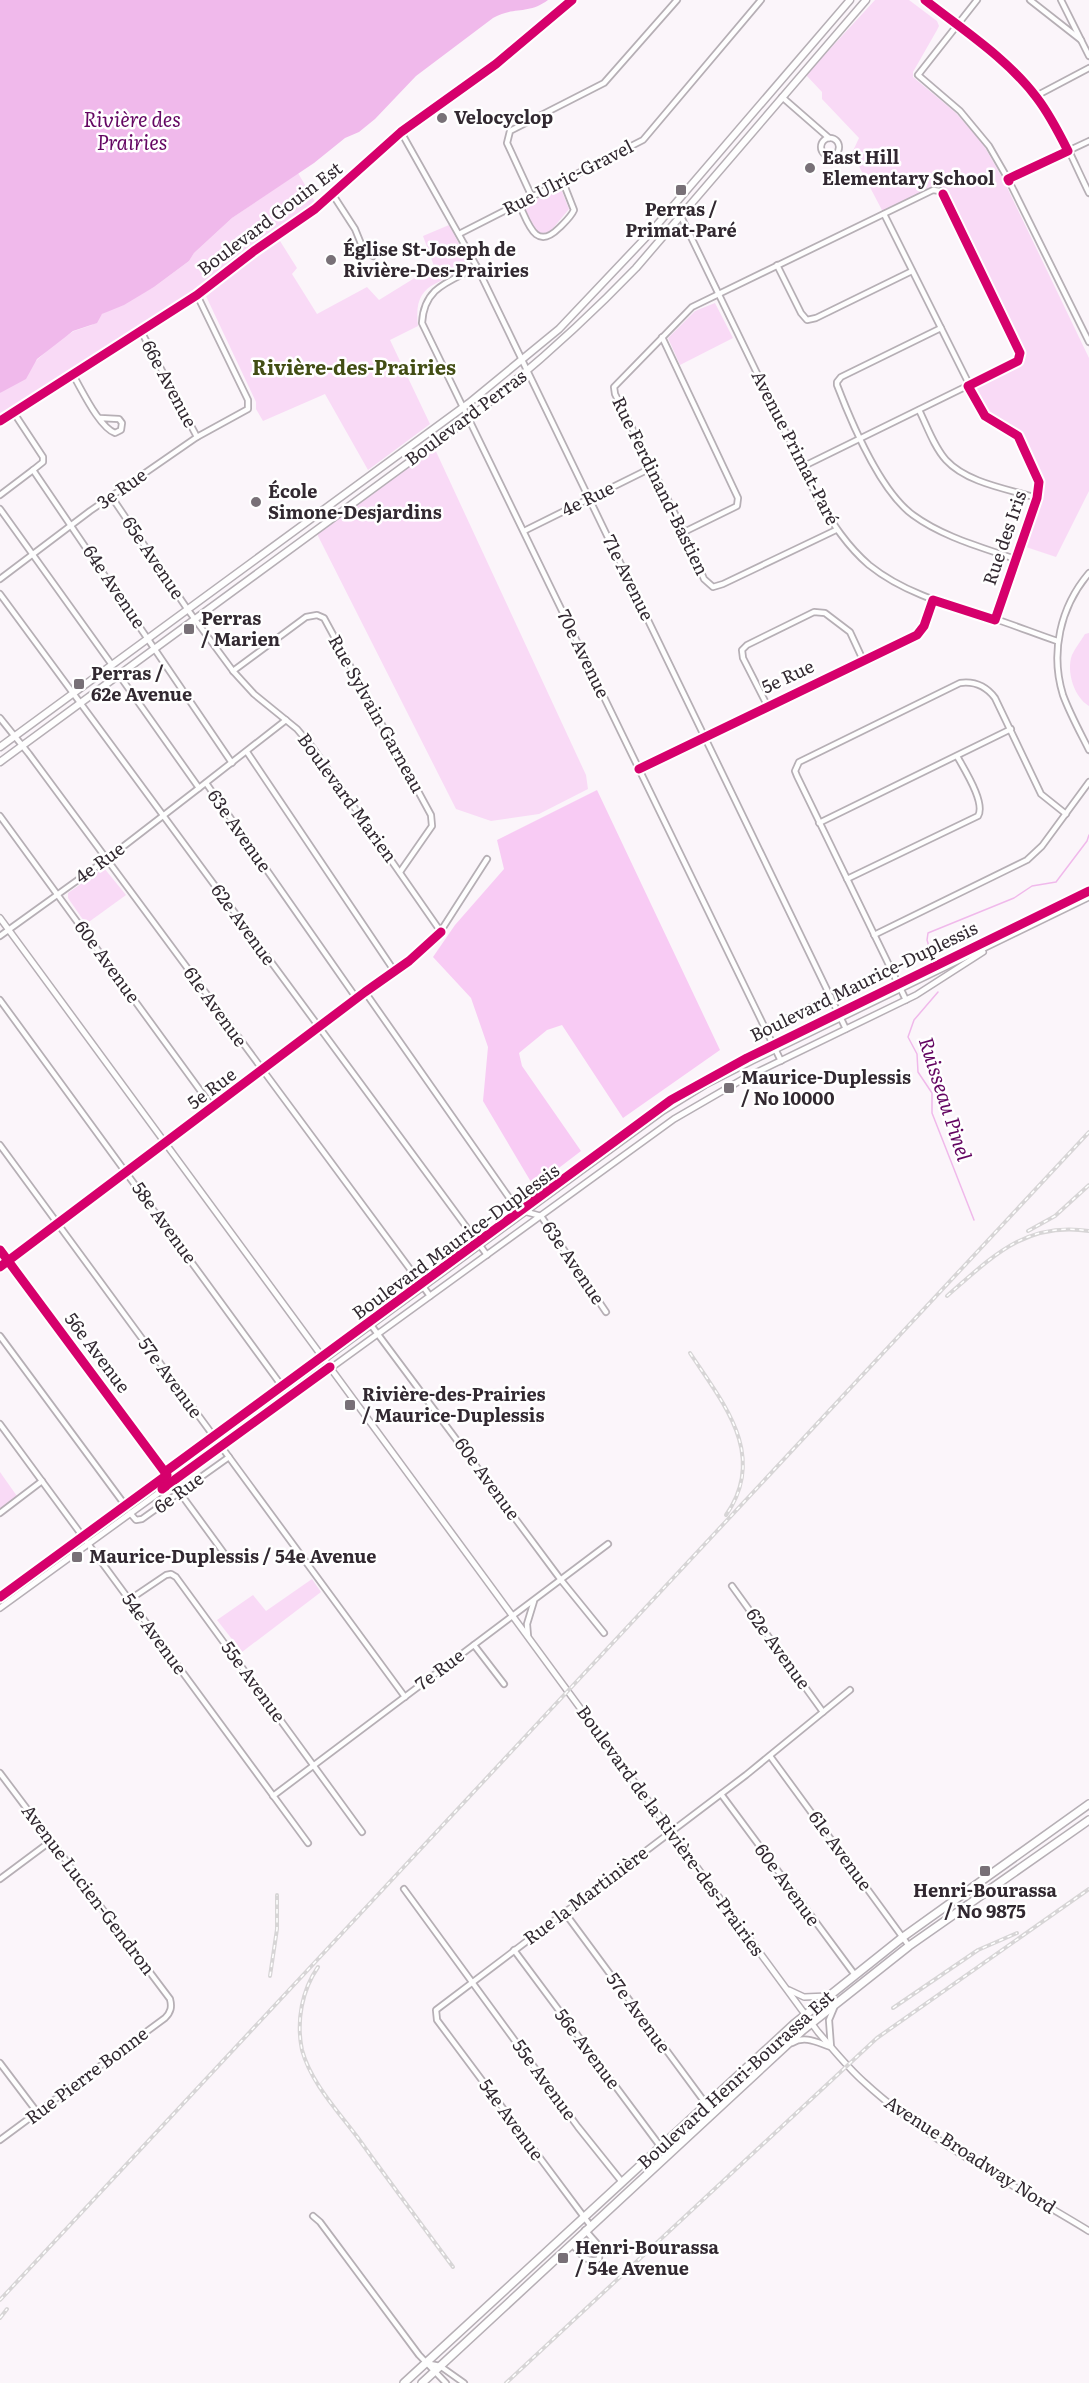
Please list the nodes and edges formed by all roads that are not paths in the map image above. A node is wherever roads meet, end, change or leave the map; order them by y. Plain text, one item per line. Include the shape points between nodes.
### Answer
1 (572, 0) edge
2 (677, 0) edge
3 (850, 0) edge
4 (866, 0) edge
5 (925, 0) edge
6 (977, 0) edge
7 (1030, 0) edge
8 (1061, 0) edge
9 (758, 1) edge
10 (957, 24) junction
11 (1081, 40) junction
12 (1089, 56) edge
13 (1089, 68) edge
14 (1036, 96) junction
15 (782, 97) junction
16 (401, 132) junction
17 (829, 138) dead end
18 (1089, 141) edge
19 (1068, 151) junction
20 (1008, 179) junction
21 (563, 182) junction
22 (1089, 193) edge
23 (333, 195) junction
24 (532, 197) junction
25 (519, 204) junction
26 (675, 204) junction
27 (884, 214) junction
28 (681, 216) junction
29 (459, 234) junction
30 (373, 256) dead end
31 (777, 265) junction
32 (477, 267) junction
33 (912, 271) junction
34 (197, 294) junction
35 (719, 294) junction
36 (1089, 323) edge
37 (1082, 326) junction
38 (941, 328) junction
39 (141, 331) junction
40 (662, 337) junction
41 (1089, 342) edge
42 (522, 361) junction
43 (527, 372) junction
44 (73, 375) junction
45 (969, 386) junction
46 (463, 408) junction
47 (919, 410) junction
48 (14, 413) junction
49 (100, 418) junction
50 (468, 419) junction
51 (0, 421) edge
52 (197, 437) junction
53 (861, 439) junction
54 (802, 467) junction
55 (651, 468) junction
56 (33, 470) junction
57 (0, 495) edge
58 (111, 496) junction
59 (1037, 498) junction
60 (589, 499) junction
61 (0, 509) edge
62 (72, 526) junction
63 (836, 530) junction
64 (524, 531) junction
65 (684, 532) junction
66 (33, 554) junction
67 (1015, 559) junction
68 (1089, 573) edge
69 (0, 579) edge
70 (0, 594) edge
71 (933, 600) junction
72 (188, 610) junction
73 (195, 620) junction
74 (995, 620) junction
75 (149, 639) junction
76 (1058, 641) junction
77 (156, 648) junction
78 (863, 660) junction
79 (112, 665) junction
80 (233, 671) junction
81 (119, 675) junction
82 (73, 694) junction
83 (80, 703) junction
84 (767, 705) junction
85 (0, 718) edge
86 (286, 720) junction
87 (1011, 729) junction
88 (15, 736) junction
89 (705, 737) junction
90 (23, 746) junction
91 (0, 747) edge
92 (1089, 750) edge
93 (247, 752) junction
94 (957, 756) junction
95 (0, 762) edge
96 (232, 763) junction
97 (639, 769) junction
98 (1089, 782) edge
99 (206, 783) junction
100 (198, 788) junction
101 (1066, 814) junction
102 (0, 816) edge
103 (163, 816) junction
104 (819, 823) junction
105 (107, 859) junction
106 (487, 859) dead end
107 (400, 872) junction
108 (847, 879) junction
109 (57, 894) junction
110 (1089, 897) edge
111 (0, 918) edge
112 (8, 930) junction
113 (441, 932) junction
114 (874, 935) junction
115 (0, 936) edge
116 (1005, 938) junction
117 (395, 972) junction
118 (900, 988) junction
119 (365, 992) junction
120 (831, 997) junction
121 (357, 999) junction
122 (0, 1000) edge
123 (906, 1000) junction
124 (840, 1018) junction
125 (320, 1028) junction
126 (765, 1029) junction
127 (846, 1029) junction
128 (776, 1050) junction
129 (780, 1061) junction
130 (262, 1071) junction
131 (683, 1099) junction
132 (213, 1108) junction
133 (689, 1109) junction
134 (166, 1144) junction
135 (0, 1145) edge
136 (127, 1173) junction
137 (525, 1212) junction
138 (541, 1216) junction
139 (58, 1224) junction
140 (481, 1245) junction
141 (0, 1250) edge
142 (487, 1255) junction
143 (8, 1261) junction
144 (0, 1267) edge
145 (423, 1287) junction
146 (430, 1296) junction
147 (606, 1312) dead end
148 (371, 1325) junction
149 (378, 1334) junction
150 (0, 1336) edge
151 (324, 1359) junction
152 (330, 1367) junction
153 (284, 1389) junction
154 (0, 1424) edge
155 (216, 1440) junction
156 (221, 1447) junction
157 (229, 1458) junction
158 (167, 1475) junction
159 (42, 1481) junction
160 (172, 1482) junction
161 (180, 1493) junction
162 (125, 1505) junction
163 (0, 1513) edge
164 (129, 1513) junction
165 (83, 1536) junction
166 (88, 1544) junction
167 (608, 1544) dead end
168 (229, 1560) dead end
169 (561, 1580) junction
170 (732, 1586) dead end
171 (0, 1597) edge
172 (129, 1600) junction
173 (534, 1600) junction
174 (0, 1608) edge
175 (512, 1616) junction
176 (604, 1633) dead end
177 (528, 1639) junction
178 (474, 1645) junction
179 (504, 1684) dead end
180 (850, 1690) dead end
181 (405, 1697) junction
182 (823, 1712) junction
183 (770, 1755) junction
184 (314, 1765) junction
185 (0, 1773) edge
186 (721, 1794) junction
187 (273, 1796) junction
188 (1089, 1804) edge
189 (1089, 1820) edge
190 (362, 1832) dead end
191 (671, 1832) junction
192 (51, 1841) junction
193 (308, 1843) dead end
194 (0, 1879) edge
195 (404, 1889) dead end
196 (565, 1913) junction
197 (903, 1937) junction
198 (909, 1946) junction
199 (514, 1950) junction
200 (855, 1975) junction
201 (474, 1982) junction
202 (784, 1987) junction
203 (830, 1996) junction
204 (838, 2002) junction
205 (171, 2009) joint
206 (435, 2013) joint
207 (805, 2015) junction
208 (811, 2023) junction
209 (831, 2047) junction
210 (772, 2056) junction
211 (0, 2063) edge
212 (705, 2104) junction
213 (37, 2112) junction
214 (712, 2112) junction
215 (0, 2140) edge
216 (660, 2146) junction
217 (622, 2182) junction
218 (313, 2216) dead end
219 (585, 2218) junction
220 (588, 2228) junction
221 (1089, 2231) edge
222 (572, 2244) junction
223 (432, 2367) junction
224 (404, 2383) edge
225 (422, 2383) edge
226 (446, 2383) edge
227 (464, 2383) edge

1 - 16 street, Boulevard Gouin Est via 496,64
2 - 24 street via 604,83 510,131 507,143
3 - 26 main road, Boulevard Perras
4 - 15 main road, Boulevard Perras
5 - 10 street
6 - 10 street
7 - 11 street
8 - 11 street
9 - 21 street, Rue Ulric-Gravel via 643,140
10 - 14 street
10 - 20 street via 918,75 960,111 989,146
11 - 12 street
13 - 14 street
14 - 19 street
15 - 17 street
15 - 28 main road, Boulevard Perras
16 - 23 street, Boulevard Gouin Est
16 - 29 street, 71e Avenue
18 - 19 street
19 - 20 street
19 - 22 street
20 - 37 street
21 - 24 street, Rue Ulric-Gravel
21 - 25 street via 574,210 549,237 535,235
23 - 30 street via 364,251
23 - 34 street, Boulevard Gouin Est
24 - 25 street, Rue Ulric-Gravel
25 - 29 street, Rue Ulric-Gravel
26 - 28 street, Avenue Primat-Paré
26 - 42 main road, Boulevard Perras via 587,301
27 - 31 street, Rue Ferdinand-Bastien
27 - 33 street, Rue des Iris
27 - 45 street, Rue Ferdinand-Bastien via 933,190 943,194 1019,349 1014,364
28 - 35 street, Avenue Primat-Paré
28 - 43 main road, Boulevard Perras via 610,295
29 - 32 street, 71e Avenue
31 - 33 street via 807,320
31 - 35 street, Rue Ferdinand-Bastien
32 - 42 street, 71e Avenue
32 - 46 street, 70e Avenue via 439,286 422,313 422,323
33 - 38 street, Rue des Iris
34 - 39 street, Boulevard Gouin Est
34 - 52 street, 3e Rue via 249,407
35 - 40 street, Rue Ferdinand-Bastien via 692,307
35 - 54 street, Avenue Primat-Paré
36 - 37 street
37 - 41 street
38 - 45 street, Rue des Iris
38 - 53 street via 838,379 838,389
39 - 44 street, Boulevard Gouin Est
39 - 52 street, 66e Avenue
40 - 55 street, Rue Ferdinand-Bastien via 616,384 614,391
40 - 65 street via 738,498 733,508
42 - 43 street, 71e Avenue
42 - 46 main road, Boulevard Perras
43 - 50 main road, Boulevard Perras
43 - 60 street, 71e Avenue
44 - 48 street, Boulevard Gouin Est
44 - 49 street
45 - 47 street
45 - 59 street, Rue des Iris via 985,416 1018,435 1039,482
46 - 50 street, 70e Avenue
46 - 72 main road, Boulevard Perras
47 - 53 street
47 - 59 street via 939,451 956,468
48 - 51 street, Boulevard Gouin Est
48 - 56 street via 43,457 43,462
49 - 49 street via 112,432 121,430 119,419
50 - 64 street, 70e Avenue
50 - 73 main road, Boulevard Perras
52 - 58 street, 3e Rue
53 - 54 street
53 - 67 street via 879,474 911,514 947,535
54 - 63 street, Avenue Primat-Paré
55 - 60 street, 4e Rue
55 - 65 street, Rue Ferdinand-Bastien
56 - 57 street
56 - 62 street, 64e Avenue
58 - 62 street, 3e Rue
58 - 72 street, 65e Avenue
59 - 67 street, Rue des Iris
60 - 64 street, 4e Rue
60 - 89 street, 71e Avenue
61 - 66 street
62 - 66 street, 3e Rue
62 - 75 street, 64e Avenue
63 - 65 street, Rue Ferdinand-Bastien via 716,587 704,579
63 - 71 street, Avenue Primat-Paré via 879,572
64 - 97 street, 70e Avenue
66 - 69 street, 3e Rue
66 - 79 street
67 - 74 street, Rue des Iris
68 - 76 street via 1070,602
70 - 82 street, 62e Avenue
71 - 74 street, Avenue Primat-Paré
71 - 78 street, 5e Rue via 920,633
72 - 73 street, 65e Avenue
72 - 75 main road, Boulevard Perras
73 - 77 main road, Boulevard Perras
73 - 80 street, Boulevard Marien
74 - 76 street, Avenue Primat-Paré
75 - 77 street, 64e Avenue
75 - 79 main road, Boulevard Perras
76 - 92 street via 1057,666 1064,697
77 - 81 main road, Boulevard Perras
77 - 96 street, 64e Avenue
78 - 84 street, 5e Rue
78 - 84 street via 850,632 825,613 814,612 742,650
79 - 82 main road, Boulevard Perras
80 - 86 street, Boulevard Marien
80 - 107 street, Rue Sylvain Garneau via 306,617 324,618 431,815 432,826
81 - 83 main road, Boulevard Perras
81 - 100 street, 63e Avenue
82 - 83 street, 62e Avenue
82 - 88 main road, Boulevard Perras
83 - 90 main road, Boulevard Perras
83 - 103 street, 62e Avenue
84 - 89 street, 5e Rue
85 - 88 street, 61e Avenue
86 - 93 street
86 - 107 street, Boulevard Marien via 314,748
87 - 94 street
87 - 101 street via 1041,794
87 - 104 street via 995,698 979,684 960,683 803,759 796,766 797,776
88 - 90 street, 61e Avenue
88 - 91 main road, Boulevard Perras
89 - 97 street, 5e Rue
89 - 120 street, 71e Avenue
90 - 95 main road, Boulevard Perras
90 - 105 street, 61e Avenue
93 - 96 street
93 - 117 street
94 - 104 street
94 - 108 street via 980,803 978,816
96 - 99 street
97 - 126 street, 70e Avenue
98 - 101 street
99 - 100 street, 63e Avenue
99 - 121 street, 63e Avenue
100 - 103 street, 4e Rue
101 - 114 street via 1027,860
102 - 109 street, 60e Avenue
103 - 105 street, 4e Rue
103 - 125 street, 62e Avenue
104 - 108 street
105 - 109 street, 4e Rue
105 - 130 street, 61e Avenue
106 - 113 street, 5e Rue
107 - 113 street, Boulevard Marien
108 - 114 street
109 - 112 street, 4e Rue
109 - 132 street, 60e Avenue
110 - 116 street, Boulevard Maurice-Duplessis
111 - 112 street, Boulevard de la Rivière-des-Prairies
112 - 115 street, 4e Rue
112 - 134 street, Boulevard de la Rivière-des-Prairies
113 - 117 street, 5e Rue
114 - 118 street
116 - 118 street, Boulevard Maurice-Duplessis
116 - 123 street, Boulevard Maurice-Duplessis
117 - 119 street, 5e Rue
118 - 123 street
118 - 124 street, Boulevard Maurice-Duplessis
119 - 121 street, 5e Rue
119 - 137 street, 63e Avenue via 515,1206
120 - 124 street, 71e Avenue
120 - 126 street
121 - 125 street, 5e Rue
122 - 136 street, 58e Avenue
123 - 127 street, Boulevard Maurice-Duplessis
124 - 127 street, 71e Avenue
124 - 128 street, Boulevard Maurice-Duplessis
125 - 130 street, 5e Rue
125 - 140 street, 62e Avenue
126 - 128 street, 70e Avenue
127 - 129 street, Boulevard Maurice-Duplessis
128 - 129 street, 70e Avenue
128 - 131 street, Boulevard Maurice-Duplessis
129 - 133 street, Boulevard Maurice-Duplessis
130 - 132 street, 5e Rue
130 - 145 street, 61e Avenue
131 - 133 street
131 - 137 street, Boulevard Maurice-Duplessis
132 - 134 street, 5e Rue
133 - 138 street, Boulevard Maurice-Duplessis
134 - 136 street, 5e Rue
134 - 151 street, Boulevard de la Rivière-des-Prairies
135 - 139 street, 57e Avenue
136 - 139 street, 5e Rue
136 - 153 street, 58e Avenue
137 - 138 street, 63e Avenue
137 - 140 street, Boulevard Maurice-Duplessis
138 - 142 street, Boulevard Maurice-Duplessis
138 - 147 street, 63e Avenue
139 - 143 street, 5e Rue
139 - 155 street, 57e Avenue
140 - 142 street, 62e Avenue
140 - 145 street, Boulevard Maurice-Duplessis
141 - 143 street, 56e Avenue
142 - 146 street, Boulevard Maurice-Duplessis
143 - 144 street, 5e Rue
143 - 158 street, 56e Avenue
145 - 146 street, 61e Avenue
145 - 148 street, Boulevard Maurice-Duplessis
146 - 149 street, Boulevard Maurice-Duplessis
148 - 149 street, 60e Avenue
148 - 151 street, Boulevard Maurice-Duplessis
149 - 152 street, Boulevard Maurice-Duplessis
149 - 169 street, 60e Avenue
150 - 162 street
151 - 152 street, Boulevard de la Rivière-des-Prairies
151 - 153 street, Boulevard Maurice-Duplessis
152 - 156 street, Boulevard Maurice-Duplessis
152 - 175 street, Boulevard de la Rivière-des-Prairies
153 - 155 street, Boulevard Maurice-Duplessis
154 - 159 street, 54e Avenue
155 - 156 street, 57e Avenue
155 - 158 street, Boulevard Maurice-Duplessis
156 - 157 street, 57e Avenue
156 - 160 street, Boulevard Maurice-Duplessis
157 - 161 street, 6e Rue
157 - 181 street, 57e Avenue
158 - 162 street, Boulevard Maurice-Duplessis
159 - 163 street
159 - 165 street, 54e Avenue
160 - 161 street
160 - 164 street, Boulevard Maurice-Duplessis
161 - 164 street, 6e Rue via 142,1520
161 - 168 street
162 - 165 street, Boulevard Maurice-Duplessis
164 - 166 street, Boulevard Maurice-Duplessis
165 - 166 street, 54e Avenue
165 - 171 street, Boulevard Maurice-Duplessis
166 - 172 street, 54e Avenue
166 - 174 street, Boulevard Maurice-Duplessis
167 - 169 street, 7e Rue
169 - 173 street, 7e Rue
169 - 176 street, 60e Avenue
170 - 182 street, 62e Avenue
172 - 184 street, 55e Avenue via 166,1575 174,1575
172 - 187 street, 54e Avenue
173 - 175 street, 7e Rue
173 - 177 street via 527,1624
175 - 177 street, Boulevard de la Rivière-des-Prairies
175 - 178 street, 7e Rue
177 - 191 street, Boulevard de la Rivière-des-Prairies
178 - 179 street
178 - 181 street, 7e Rue
180 - 182 street, Rue la Martinière
181 - 184 street, 7e Rue
182 - 183 street, Rue la Martinière
183 - 186 street, Rue la Martinière
183 - 197 street, 61e Avenue
184 - 187 street, 7e Rue
184 - 190 street, 55e Avenue
185 - 192 street, Avenue Lucien-Gendron
186 - 191 street, Rue la Martinière
186 - 200 street, 60e Avenue
187 - 193 street, 54e Avenue
188 - 197 main road, Boulevard Henri-Bourassa Est
189 - 198 main road, Boulevard Henri-Bourassa Est
191 - 196 street, Rue la Martinière
191 - 202 street, Boulevard de la Rivière-des-Prairies
192 - 194 street
192 - 205 street, Avenue Lucien-Gendron via 170,1999
195 - 201 street, 55e Avenue
196 - 199 street, Rue la Martinière
196 - 212 street, 57e Avenue
197 - 198 street, 61e Avenue
197 - 200 main road, Boulevard Henri-Bourassa Est
198 - 204 main road, Boulevard Henri-Bourassa Est
199 - 201 street, Rue la Martinière
199 - 216 street, 56e Avenue
200 - 203 main road, Boulevard Henri-Bourassa Est
201 - 206 street, Rue la Martinière
201 - 217 street, 55e Avenue
202 - 203 street via 804,1997
202 - 207 street, Boulevard de la Rivière-des-Prairies
203 - 207 main road, Boulevard Henri-Bourassa Est
204 - 208 main road, Boulevard Henri-Bourassa Est
204 - 209 street via 829,2020
205 - 213 street, Rue Pierre Bonne via 165,2018
206 - 219 street, 54e Avenue
207 - 208 street, Boulevard de la Rivière-des-Prairies
207 - 212 main road, Boulevard Henri-Bourassa Est
208 - 209 street, Avenue Broadway Nord
208 - 210 main road, Boulevard Henri-Bourassa Est
209 - 210 street via 797,2040
209 - 221 street, Avenue Broadway Nord via 863,2081 908,2118
210 - 214 main road, Boulevard Henri-Bourassa Est
211 - 213 street
212 - 214 street, 57e Avenue
212 - 216 main road, Boulevard Henri-Bourassa Est
213 - 215 street, Rue Pierre Bonne
214 - 220 main road, Boulevard Henri-Bourassa Est
216 - 217 main road, Boulevard Henri-Bourassa Est
217 - 219 main road, Boulevard Henri-Bourassa Est
218 - 223 street
219 - 220 street, 54e Avenue
219 - 223 main road, Boulevard Henri-Bourassa Est
220 - 222 main road, Boulevard Henri-Bourassa Est
220 - 222 street via 600,2247 598,2259 587,2260
222 - 223 main road, Boulevard Henri-Bourassa Est
223 - 224 main road, Boulevard Henri-Bourassa Est
223 - 225 main road, Boulevard Henri-Bourassa Est
223 - 226 street
223 - 227 street

